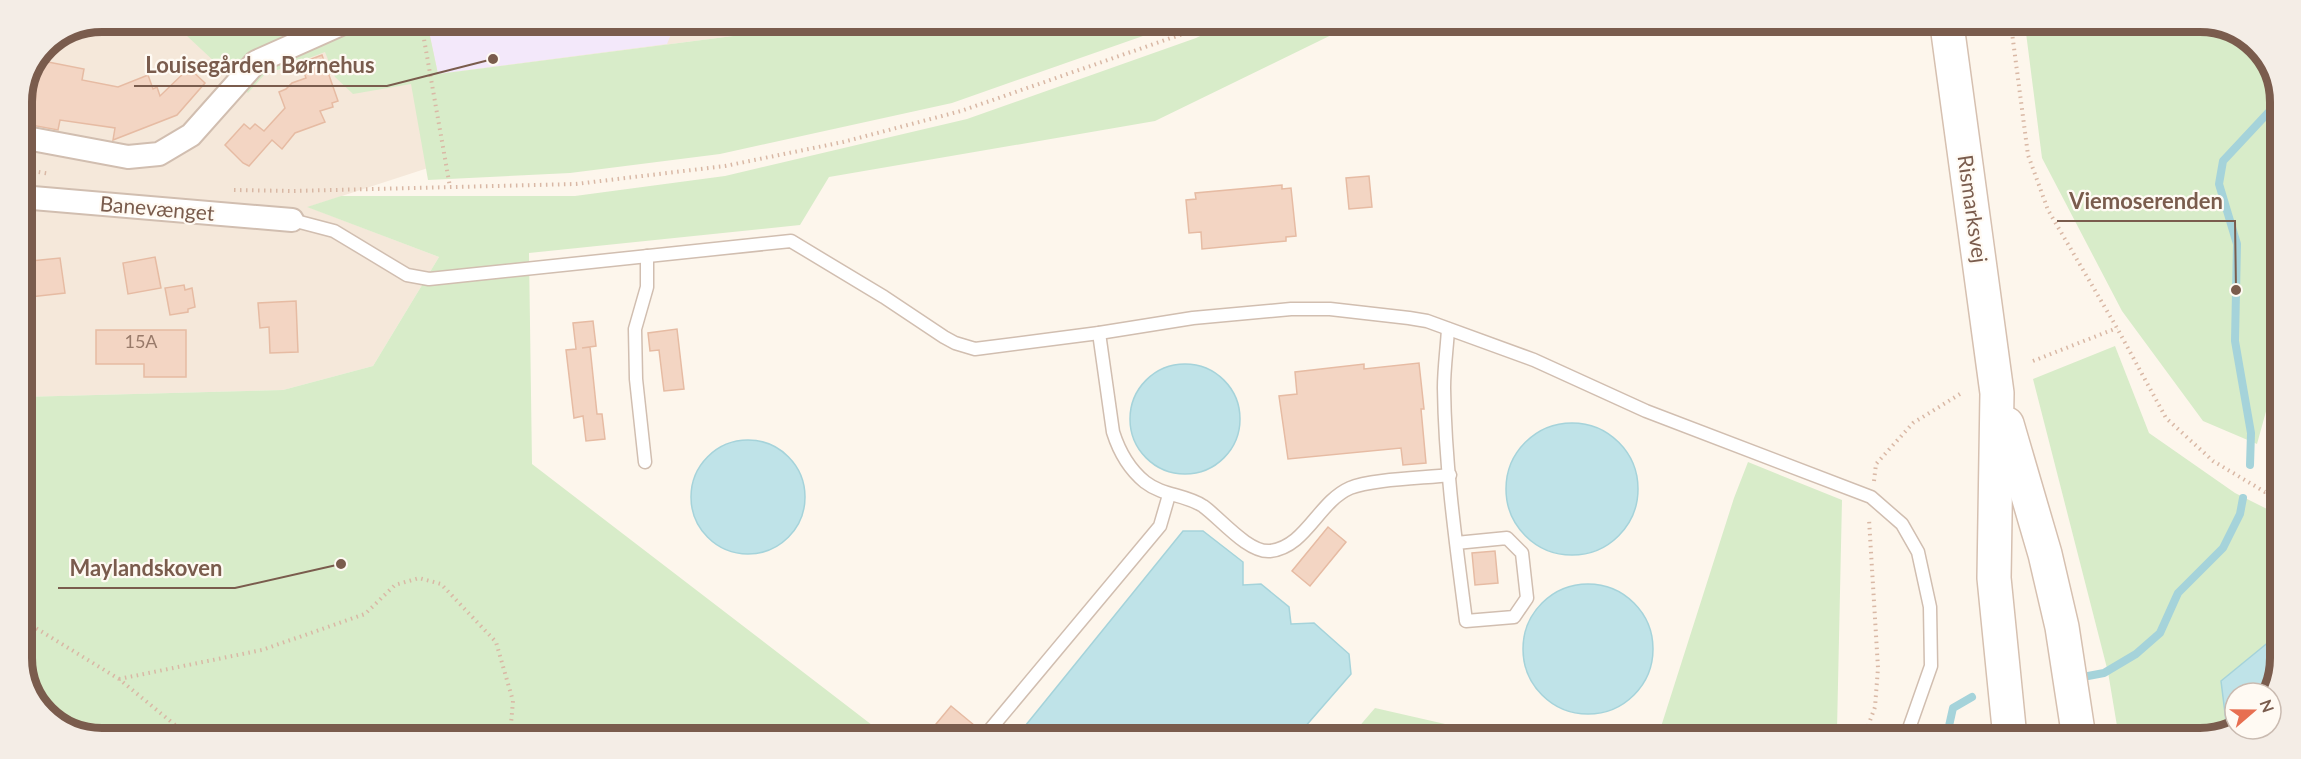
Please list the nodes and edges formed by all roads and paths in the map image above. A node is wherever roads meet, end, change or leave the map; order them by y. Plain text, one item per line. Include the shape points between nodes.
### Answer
1 (323, 32) edge
2 (423, 32) edge
3 (1184, 32) edge
4 (1948, 32) edge
5 (2012, 32) edge
6 (32, 139) edge
7 (32, 171) edge
8 (54, 175) dead end
9 (450, 187) junction
10 (227, 189) dead end
11 (32, 198) edge
12 (292, 220) joint
13 (647, 256) junction
14 (2117, 328) junction
15 (1448, 329) junction
16 (1099, 333) junction
17 (2033, 362) dead end
18 (1997, 393) junction
19 (1960, 394) dead end
20 (645, 462) dead end
21 (1450, 475) junction
22 (2270, 492) edge
23 (1169, 495) junction
24 (1871, 497) junction
25 (1456, 543) junction
26 (32, 626) edge
27 (119, 679) junction
28 (2005, 696) junction
29 (179, 728) edge
30 (511, 728) edge
31 (991, 728) edge
32 (1867, 728) edge
33 (1909, 728) edge
34 (2009, 728) edge
35 (2013, 728) edge
36 (2077, 728) edge

1 - 6 street via 256,62 191,135 159,154 128,157
2 - 9 path
3 - 9 path via 961,111 843,142 725,166 576,184
4 - 18 main road, Rismarksvej
5 - 14 path via 2028,155 2048,210
7 - 8 path
9 - 10 path
11 - 12 street, Banevænget
12 - 13 lane via 333,231 417,278
13 - 16 lane via 791,241 966,347
13 - 20 lane via 647,287 635,329
14 - 17 path
14 - 22 path via 2166,418 2213,461
15 - 16 lane via 1427,321 1368,312 1291,309 1193,318
15 - 21 lane via 1444,387
15 - 24 lane via 1534,360 1646,411
16 - 23 lane via 1118,447 1138,476
18 - 28 main road, Rismarksvej via 1995,578
18 - 36 main road, Rismarksvej via 2045,554 2062,627
19 - 24 path via 1913,423 1876,464
21 - 23 lane via 1351,488 1331,501 1289,546 1267,551 1244,541 1190,499
21 - 25 lane
23 - 31 lane via 1160,526
24 - 32 path via 1868,528 1878,668 1875,707
24 - 33 lane via 1902,524 1918,552 1930,607 1931,666
25 - 25 lane via 1466,621 1514,617 1527,598 1522,552 1507,538
26 - 27 path
27 - 29 path
27 - 30 path via 262,650 365,614 395,585 419,578 441,584 496,642 513,701
28 - 34 main road, Rismarksvej
28 - 35 main road

